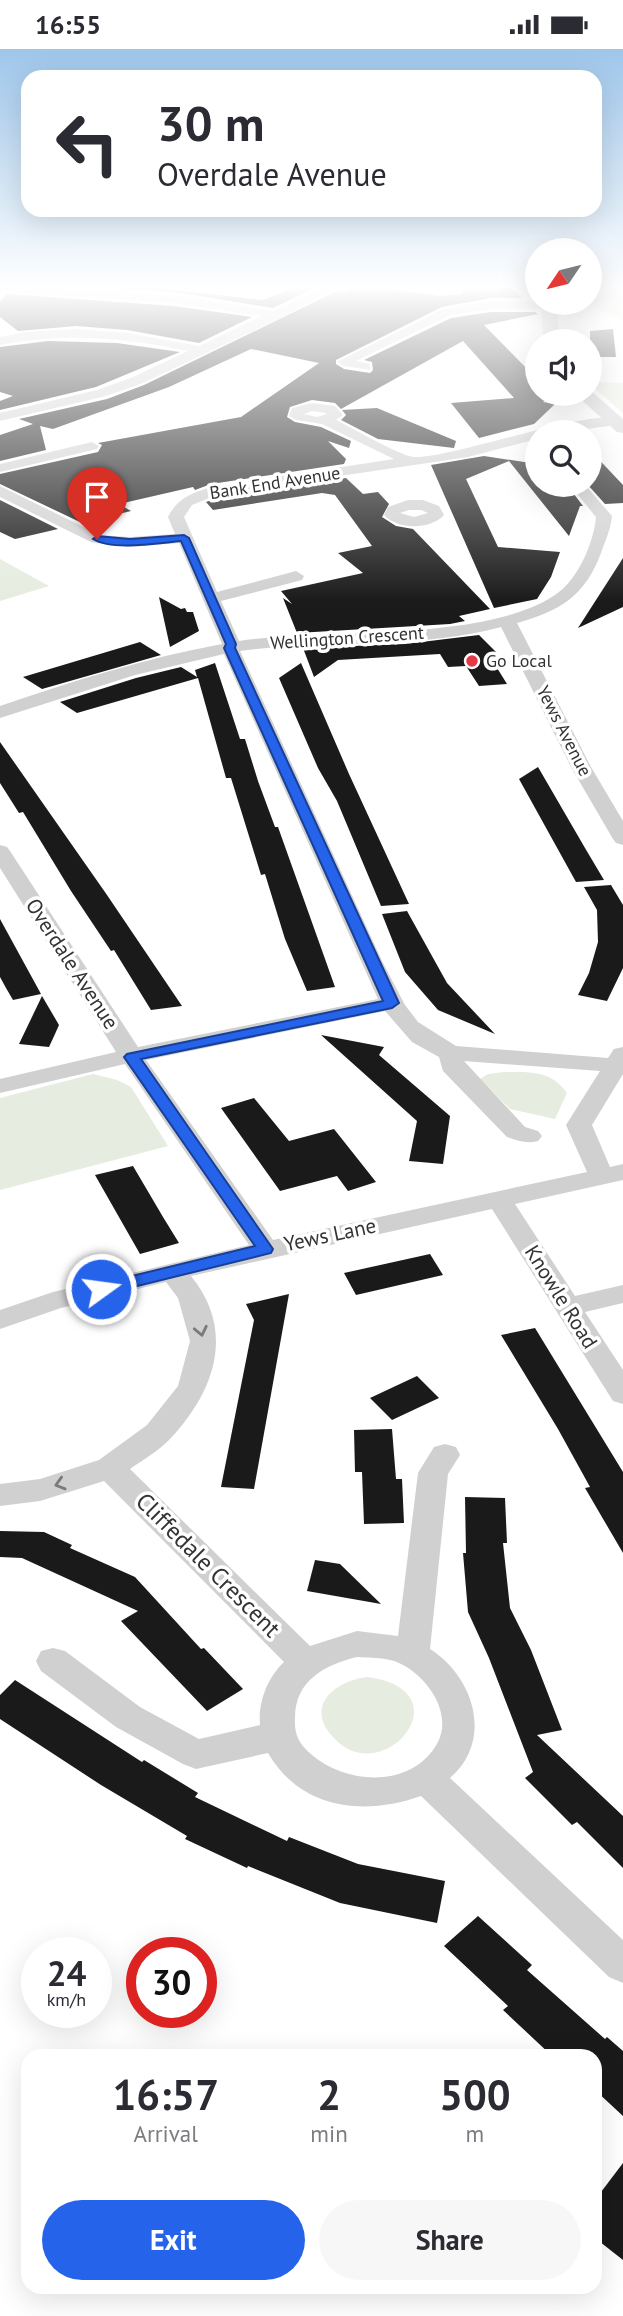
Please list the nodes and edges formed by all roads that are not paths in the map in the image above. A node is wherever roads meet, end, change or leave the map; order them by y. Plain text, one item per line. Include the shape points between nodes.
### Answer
1 (106, 391) edge
2 (598, 406) edge
3 (0, 417) edge
4 (325, 420) dead end
5 (620, 424) edge
6 (602, 425) edge
7 (525, 438) edge
8 (519, 440) junction
9 (525, 442) edge
10 (92, 446) dead end
11 (406, 462) junction
12 (0, 468) edge
13 (0, 491) edge
14 (587, 497) edge
15 (415, 505) dead end
16 (184, 538) junction
17 (296, 576) dead end
18 (212, 599) junction
19 (507, 621) junction
20 (230, 648) junction
21 (0, 712) edge
22 (623, 839) edge
23 (0, 851) edge
24 (392, 1003) junction
25 (451, 1053) junction
26 (132, 1057) junction
27 (619, 1061) edge
28 (0, 1086) edge
29 (529, 1136) dead end
30 (613, 1174) edge
31 (499, 1199) junction
32 (265, 1249) junction
33 (172, 1271) junction
34 (623, 1294) edge
35 (566, 1307) junction
36 (0, 1320) edge
37 (623, 1394) edge
38 (445, 1455) dead end
39 (110, 1468) junction
40 (0, 1495) edge
41 (413, 1654) junction
42 (53, 1661) dead end
43 (305, 1662) junction
44 (278, 1736) junction
45 (426, 1778) junction
46 (623, 1965) edge

1 - 3 street
2 - 5 street
4 - 11 street
5 - 6 street
7 - 8 street, Bank End Avenue
8 - 9 street
8 - 11 street, Bank End Avenue
10 - 12 street
11 - 15 street via 414,482
11 - 16 street, Bank End Avenue via 216,489 179,507 176,517
13 - 16 street via 97,539
14 - 19 street, Wellington Crescent via 604,516 580,582 559,601
16 - 18 street, Bank End Avenue
17 - 18 street
18 - 20 street, Bank End Avenue
19 - 20 street, Wellington Crescent via 436,632
19 - 22 street, Yews Avenue
20 - 21 street, Wellington Crescent via 127,670
20 - 24 street, Bank End Avenue
23 - 26 street, Overdale Avenue
24 - 25 street, Bank End Avenue via 408,1027 429,1044
24 - 26 street
25 - 27 street via 601,1064
25 - 29 street via 452,1066 516,1132
26 - 28 street
26 - 32 street, Overdale Avenue
27 - 30 street via 579,1125
30 - 31 street, Yews Lane
31 - 32 street, Yews Lane
31 - 35 street, Knowle Road
32 - 33 street, Yews Lane
33 - 36 street, Yews Lane via 53,1301
33 -> 39 street via 192,1296 204,1341 192,1388 158,1433
34 - 35 street
35 - 37 street, Knowle Road
38 - 41 street via 433,1473
39 -> 40 street via 40,1490
39 - 43 street, Cliffedale Crescent
41 - 43 street via 357,1644
41 - 45 street via 435,1669 451,1690 459,1713 457,1737 446,1759
42 - 44 street via 128,1717 196,1754
43 - 44 street via 287,1681 277,1704
44 - 45 street via 307,1774 335,1788 366,1794 398,1790
45 - 46 street

